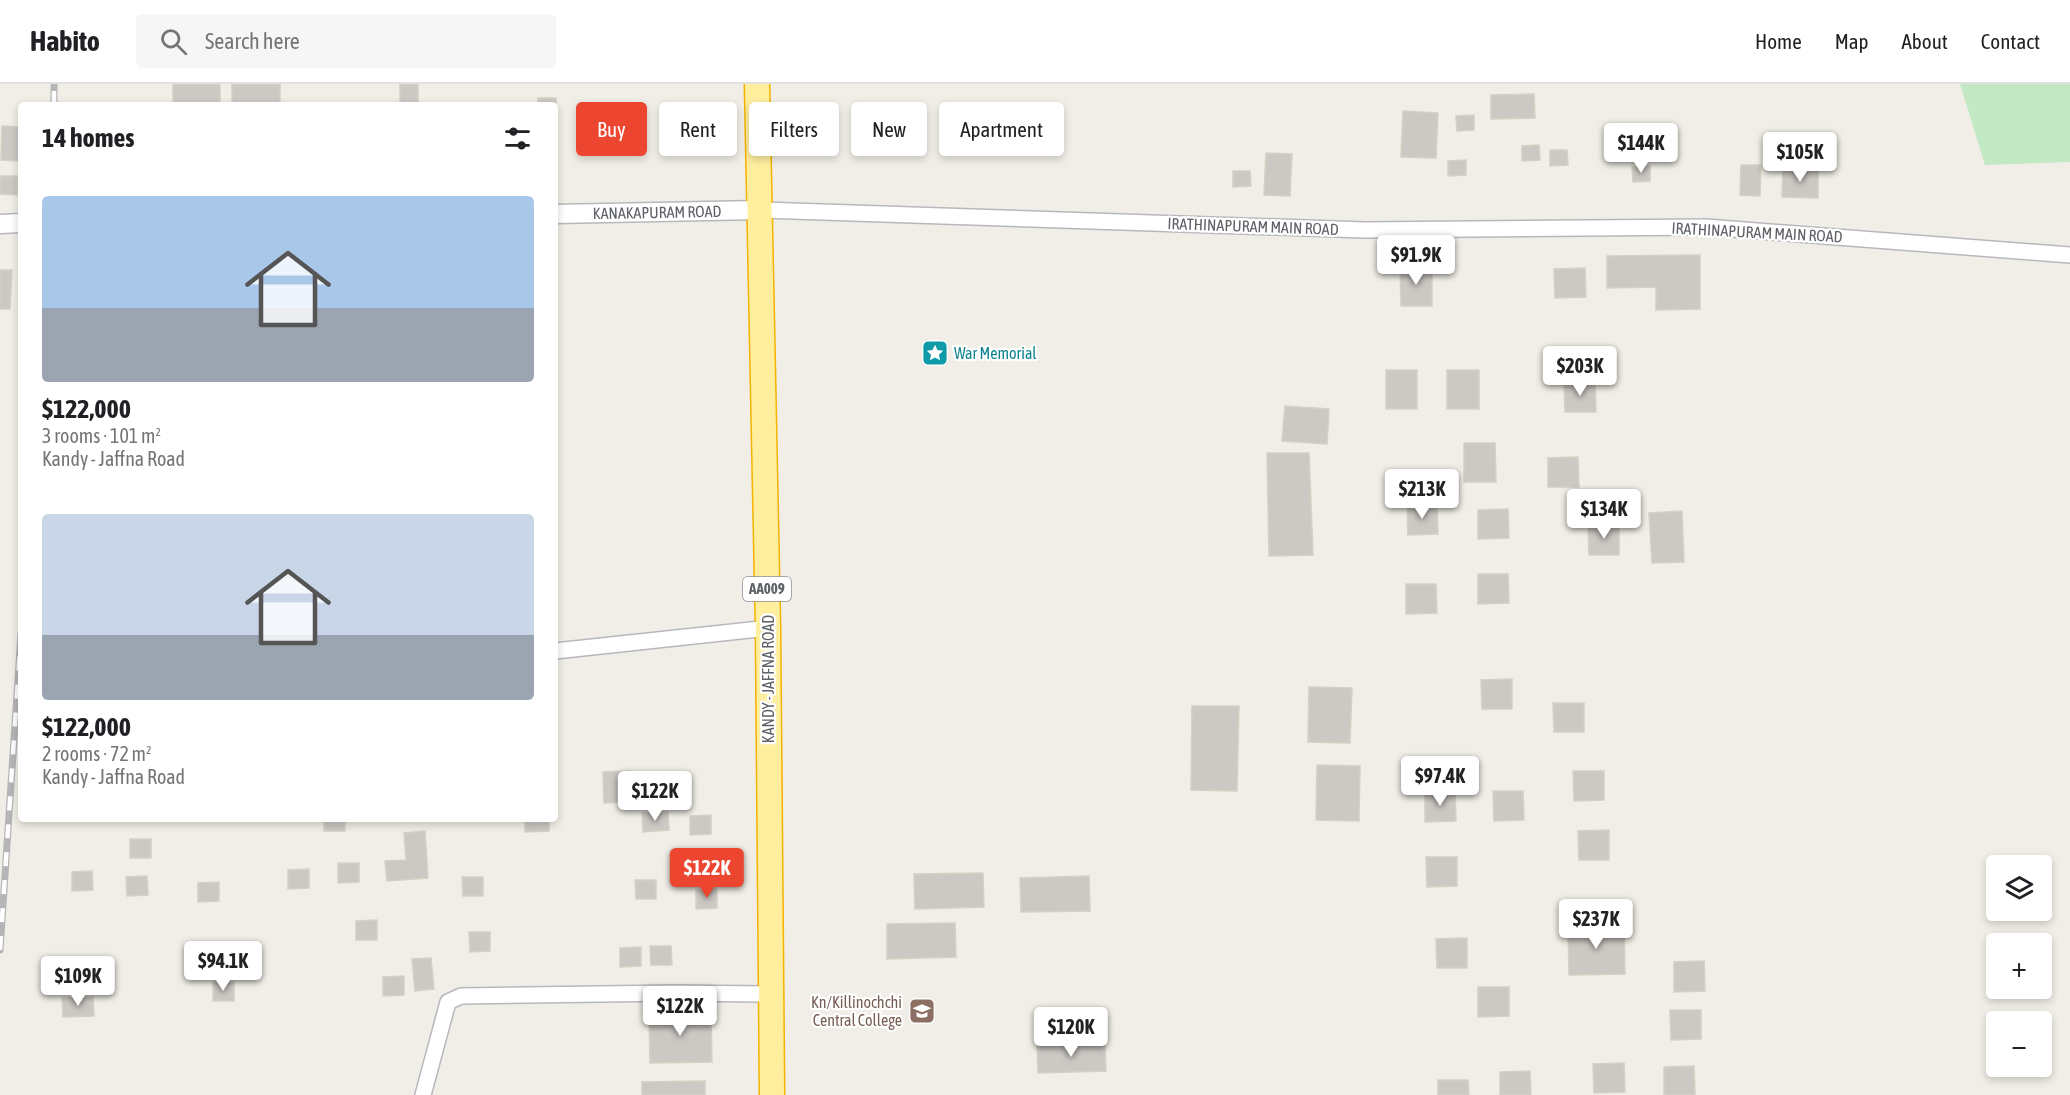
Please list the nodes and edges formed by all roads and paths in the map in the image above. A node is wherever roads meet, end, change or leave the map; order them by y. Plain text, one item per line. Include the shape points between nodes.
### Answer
1 (757, 84) edge
2 (759, 210) junction
3 (558, 214) edge
4 (18, 223) edge
5 (0, 224) edge
6 (2070, 255) edge
7 (768, 628) junction
8 (558, 651) edge
9 (770, 994) junction
10 (423, 1095) edge
11 (772, 1095) edge

1 - 2 highway, KANDY - JAFFNA ROAD / AA009
2 - 3 street, KANAKAPURAM ROAD
2 - 6 street, IRATHINAPURAM MAIN ROAD via 1365,230 1706,227
2 - 7 highway, KANDY - JAFFNA ROAD / AA009
4 - 5 street
7 - 8 street
7 - 9 highway, KANDY - JAFFNA ROAD / AA009
9 - 10 street via 461,996 448,1002
9 - 11 highway, KANDY - JAFFNA ROAD / AA009

